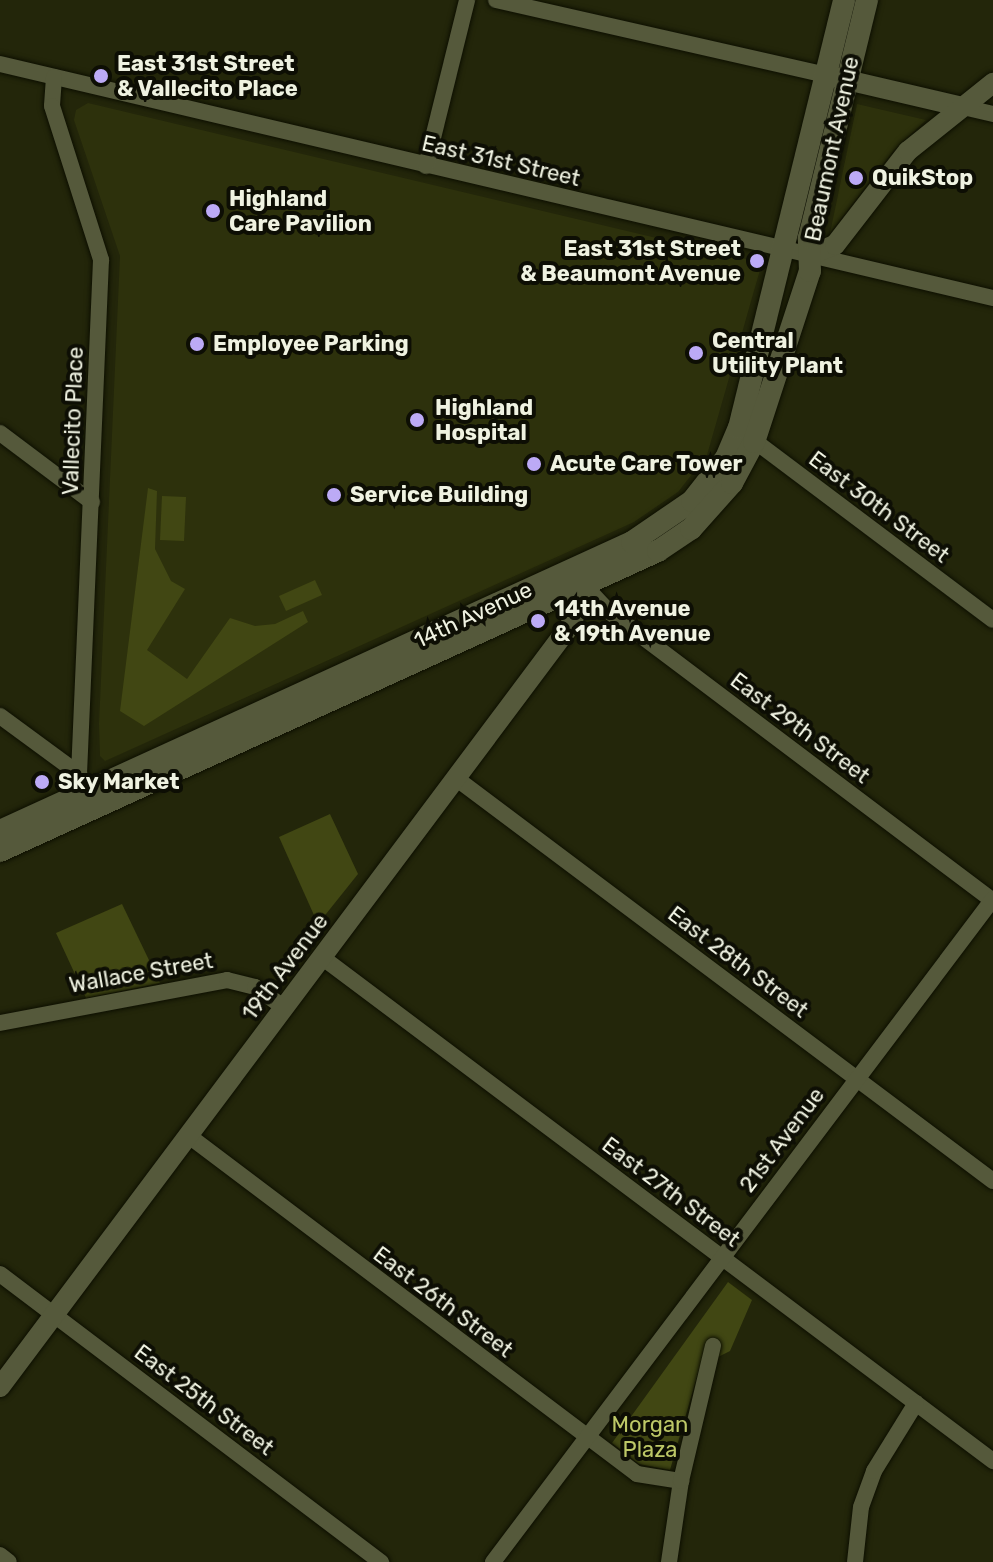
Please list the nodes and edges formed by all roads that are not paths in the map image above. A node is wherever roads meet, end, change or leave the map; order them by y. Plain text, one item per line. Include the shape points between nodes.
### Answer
1 (467, 0) edge
2 (496, 0) edge
3 (844, 0) edge
4 (867, 0) edge
5 (0, 64) edge
6 (54, 77) junction
7 (836, 77) junction
8 (993, 83) edge
9 (963, 107) junction
10 (993, 114) edge
11 (426, 166) junction
12 (785, 250) junction
13 (810, 255) junction
14 (801, 298) joint
15 (993, 298) edge
16 (0, 433) edge
17 (746, 435) junction
18 (92, 502) junction
19 (580, 576) junction
20 (993, 620) edge
21 (0, 716) edge
22 (457, 779) junction
23 (86, 791) junction
24 (0, 831) edge
25 (0, 851) edge
26 (993, 900) edge
27 (323, 958) junction
28 (284, 1007) junction
29 (0, 1023) edge
30 (856, 1079) junction
31 (189, 1136) junction
32 (993, 1181) edge
33 (722, 1258) junction
34 (0, 1274) edge
35 (55, 1315) junction
36 (713, 1346) dead end
37 (0, 1387) edge
38 (916, 1403) junction
39 (586, 1438) junction
40 (993, 1461) edge
41 (681, 1481) junction
42 (0, 1555) edge
43 (9, 1562) edge
44 (381, 1562) edge
45 (493, 1562) edge
46 (669, 1562) edge
47 (855, 1562) edge

1 - 11 street
2 - 7 street
3 - 7 main road, Beaumont Avenue
4 - 7 main road, Beaumont Avenue
5 - 6 street, East 31st Street
6 - 11 street, East 31st Street
6 - 18 street, Vallecito Place via 52,106 101,260
7 - 9 street
7 - 12 main road, Beaumont Avenue
7 - 13 main road, Beaumont Avenue
8 - 9 street
9 - 10 street
9 - 13 street via 893,167 835,245
11 - 12 street, East 31st Street
12 - 13 street, East 31st Street
12 - 17 main road, 14th Avenue
13 - 14 main road, Beaumont Avenue
13 - 15 street, East 31st Street
14 - 17 main road, 14th Avenue
16 - 18 street
17 - 19 main road, 14th Avenue via 683,509
17 - 20 street, East 30th Street
18 - 23 street, Vallecito Place
19 - 22 street, 19th Avenue via 572,623
19 - 23 main road, 14th Avenue
19 - 26 street, East 29th Street via 607,610
21 - 23 street
22 - 27 street, 19th Avenue
22 - 30 street, East 28th Street
23 - 24 main road, 14th Avenue
23 - 25 main road, 14th Avenue
26 - 30 street, 21st Avenue
27 - 28 street, 19th Avenue
27 - 33 street, East 27th Street
28 - 29 street, Wallace Street via 241,982 198,983
28 - 31 street, 19th Avenue
30 - 32 street, East 28th Street
30 - 33 street, 21st Avenue
31 - 35 street, 19th Avenue
31 - 39 street, East 26th Street
33 - 38 street, East 27th Street
33 - 39 street, 21st Avenue
34 - 35 street, East 25th Street
35 - 37 street, 19th Avenue
35 - 44 street, East 25th Street
36 - 41 street
38 - 40 street, East 27th Street
38 - 47 street via 874,1471 861,1507
39 - 41 street, East 26th Street via 637,1474
39 - 45 street, 21st Avenue
41 - 46 street
42 - 43 street

